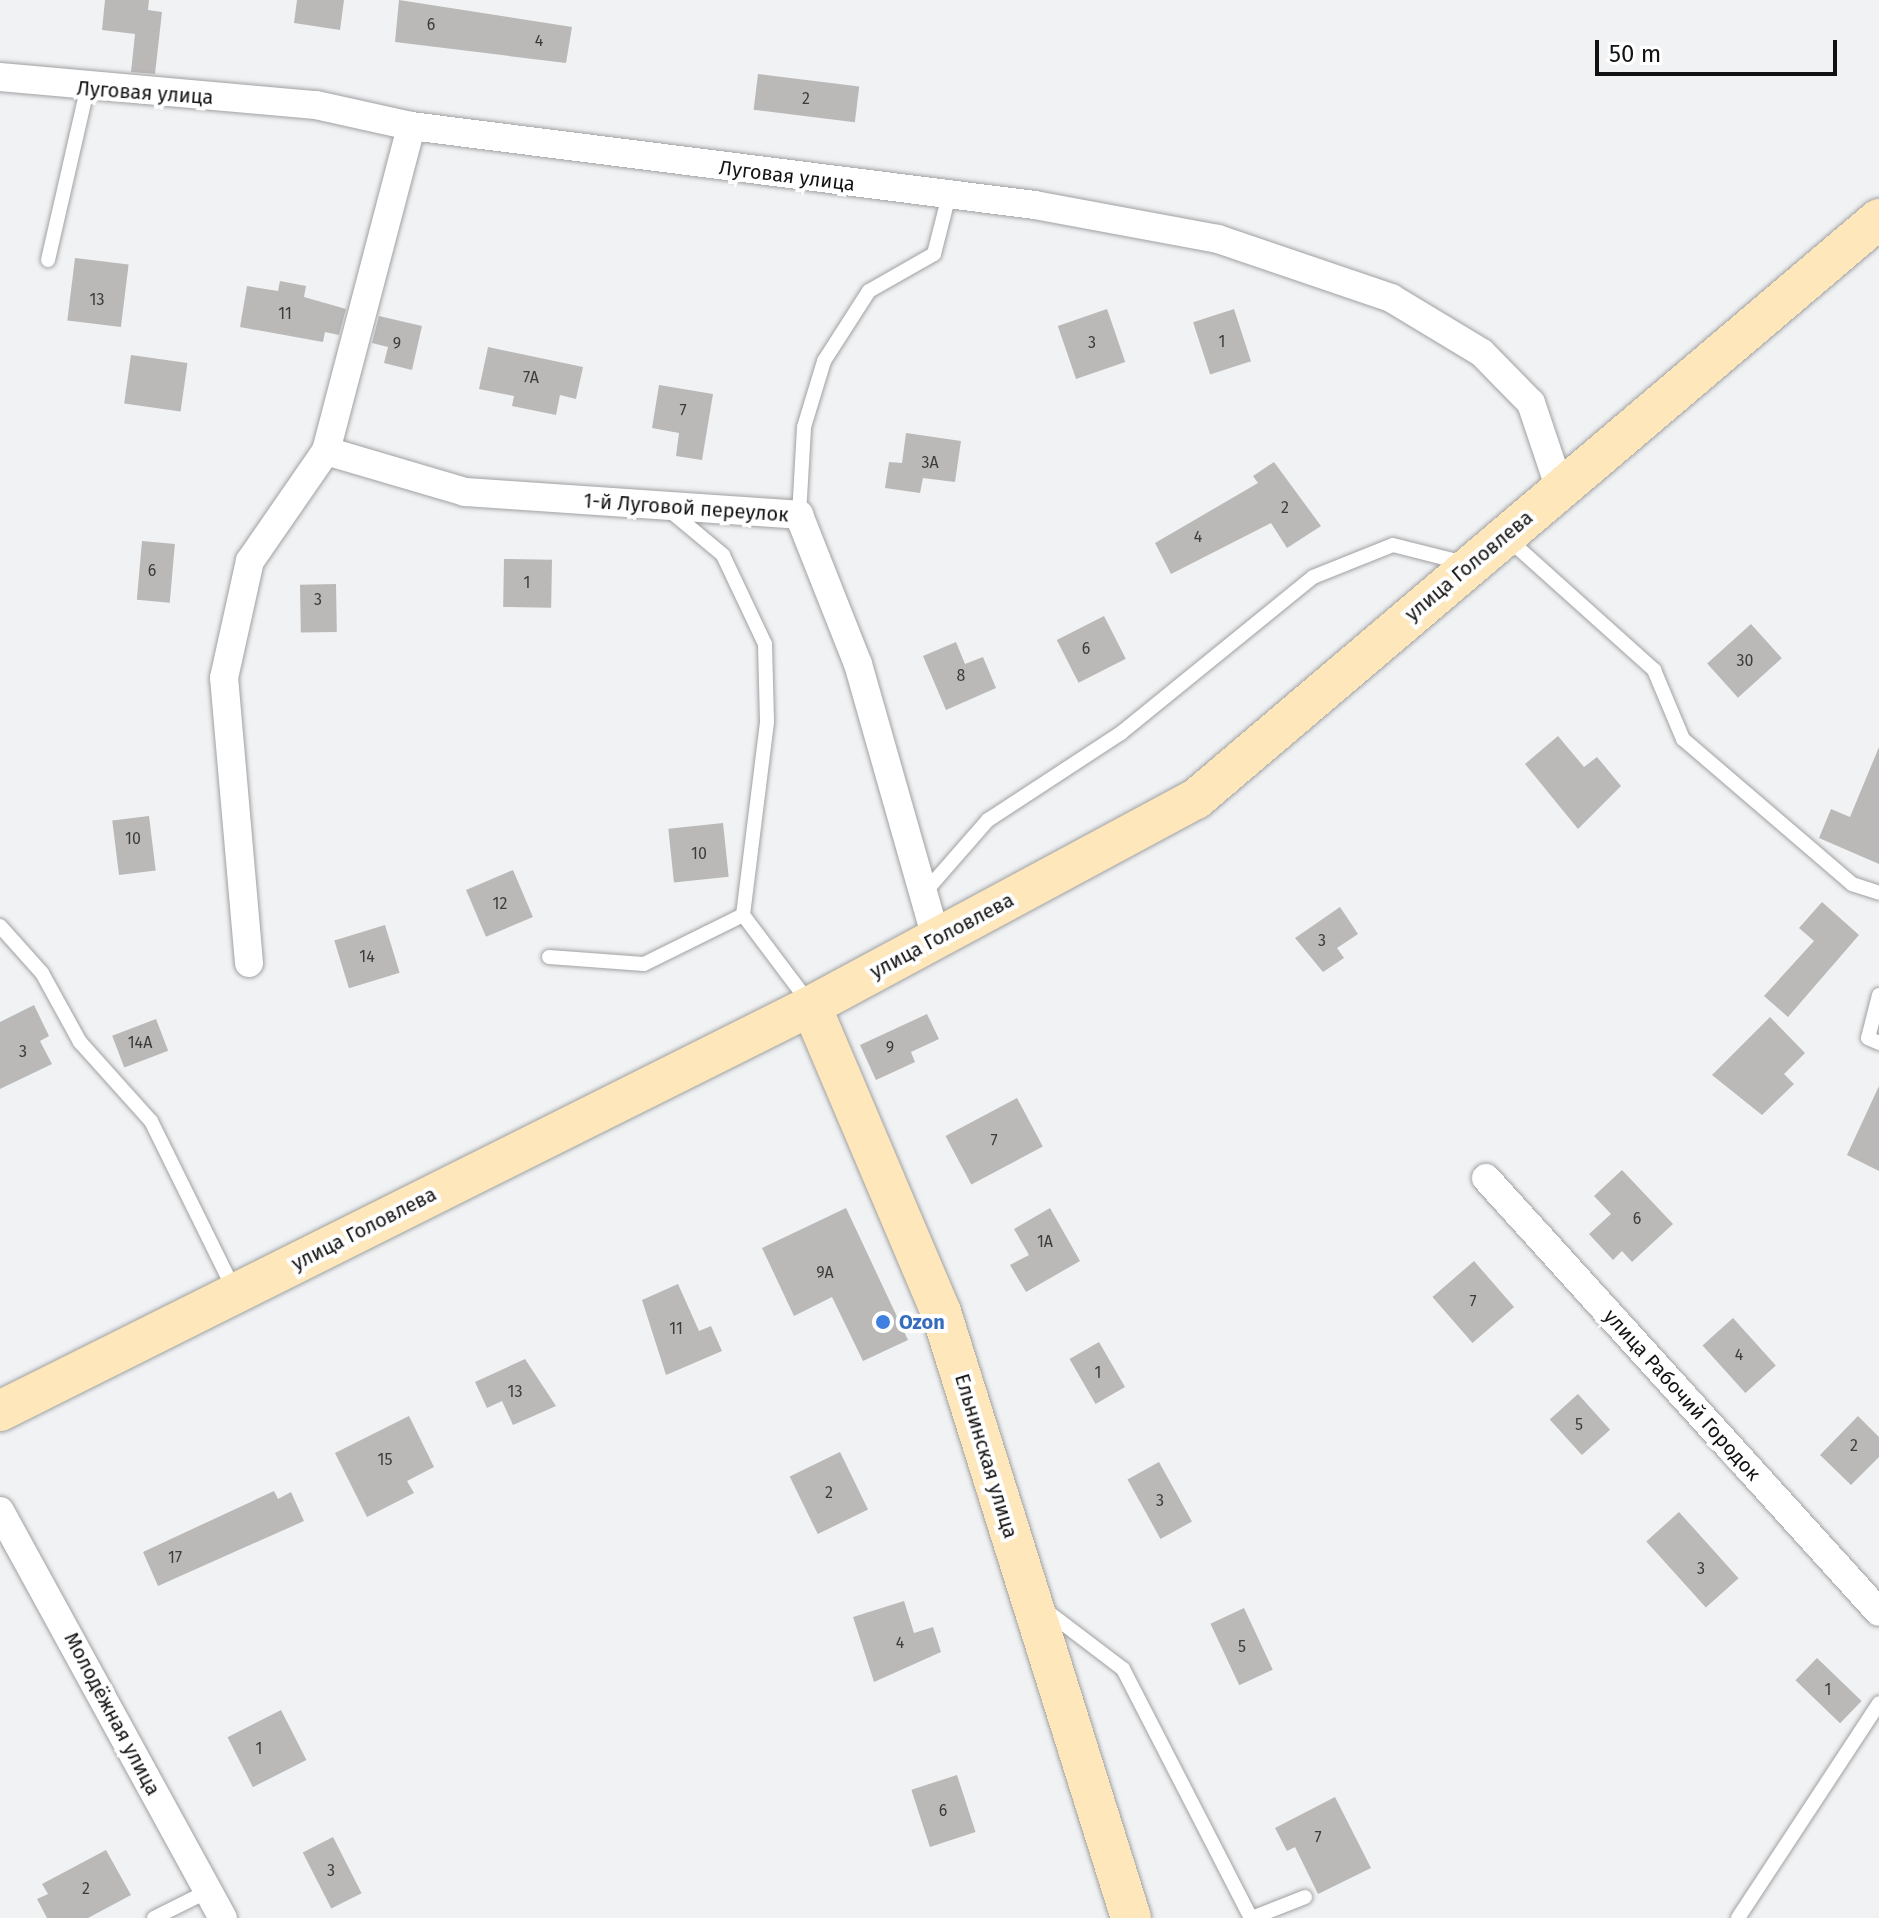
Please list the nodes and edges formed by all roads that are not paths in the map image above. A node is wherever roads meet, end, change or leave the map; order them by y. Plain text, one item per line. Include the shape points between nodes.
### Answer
1 (0, 77) edge
2 (87, 90) junction
3 (411, 126) junction
4 (949, 195) junction
5 (1879, 219) edge
6 (48, 260) dead end
7 (326, 451) junction
8 (1560, 489) junction
9 (666, 507) junction
10 (799, 515) junction
11 (1505, 536) junction
12 (1471, 565) junction
13 (924, 893) junction
14 (1879, 893) edge
15 (743, 915) junction
16 (0, 926) edge
17 (936, 938) junction
18 (549, 957) dead end
19 (249, 963) dead end
20 (1879, 995) edge
21 (811, 1006) junction
22 (1879, 1043) edge
23 (1486, 1178) dead end
24 (236, 1294) junction
25 (0, 1411) edge
26 (0, 1511) edge
27 (1030, 1598) junction
28 (1879, 1612) edge
29 (1879, 1703) edge
30 (208, 1891) junction
31 (1305, 1897) dead end
32 (154, 1918) edge
33 (223, 1918) edge
34 (1131, 1918) edge
35 (1252, 1918) edge
36 (1738, 1918) edge

1 - 2 street, Луговая улица
2 - 3 street, Луговая улица via 316,105
2 - 6 lane
3 - 4 street, Луговая улица
3 - 7 street
4 - 8 street, Луговая улица via 1218,239 1391,298 1482,353 1531,403
4 - 10 lane via 934,254 869,291 824,361 804,427
5 - 8 main road, улица Головлева
7 - 9 street, 1-й Луговой переулок via 465,492
7 - 19 street via 250,561 224,678
8 - 11 main road, улица Головлева
9 - 10 street, 1-й Луговой переулок
9 - 15 lane via 723,555 765,644 767,721
10 - 13 street, 1-й Луговой переулок via 858,664
11 - 12 main road, улица Головлева
11 - 14 lane via 1654,670 1683,739 1852,884
12 - 13 lane via 1393,545 1313,577 1121,733 988,820
12 - 17 main road, улица Головлева via 1196,799
13 - 17 street, 1-й Луговой переулок
15 - 18 lane via 644,964
15 - 21 lane
16 - 24 lane via 42,973 80,1042 151,1121
17 - 21 main road, улица Головлева
20 - 22 lane via 1868,1038
21 - 24 main road, улица Головлева
21 - 27 main road, Ельнинская улица via 941,1312
23 - 28 street, улица Рабочий Городок
24 - 25 main road, улица Головлева
26 - 30 street, Молодёжная улица
27 - 34 main road, Ельнинская улица
27 - 35 lane via 1123,1669
29 - 36 lane
30 - 32 lane
30 - 33 street, Молодёжная улица
31 - 35 lane

